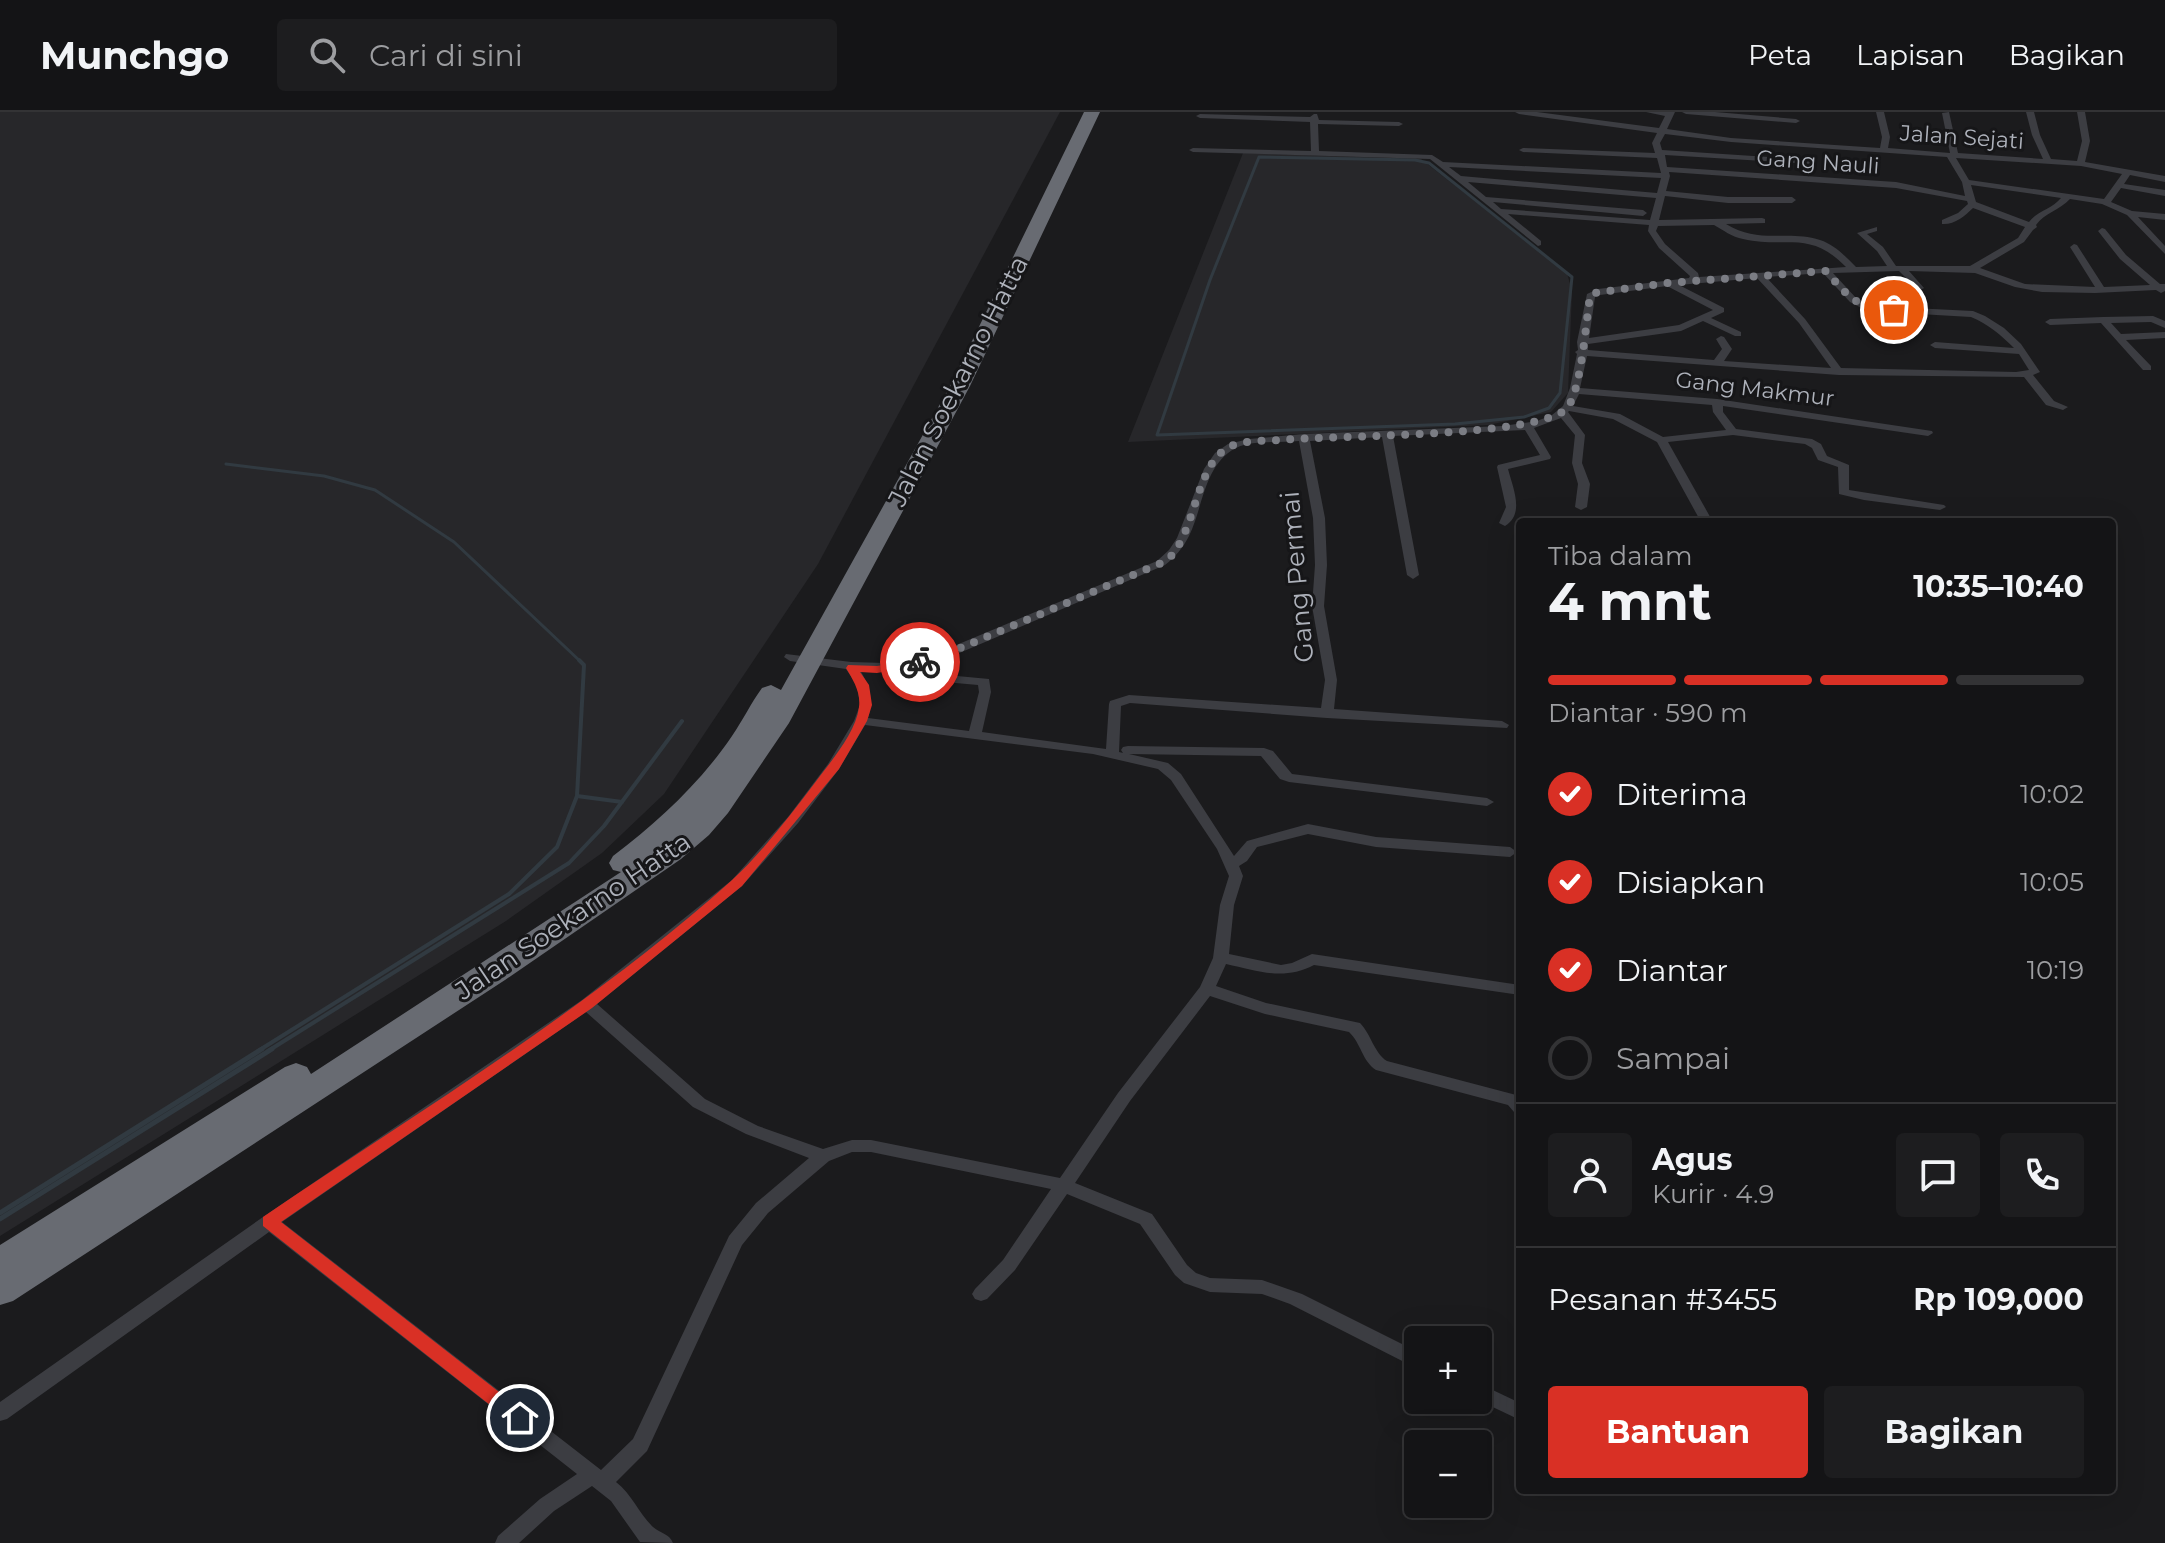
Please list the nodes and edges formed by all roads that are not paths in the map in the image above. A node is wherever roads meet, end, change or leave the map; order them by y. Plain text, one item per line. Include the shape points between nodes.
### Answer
1 (1076, 112) edge
2 (1092, 112) edge
3 (1519, 112) edge
4 (1650, 112) edge
5 (1686, 112) edge
6 (1880, 112) edge
7 (2030, 112) edge
8 (2081, 112) edge
9 (1670, 113) edge
10 (1946, 113) edge
11 (1200, 116) dead end
12 (1315, 118) edge
13 (1796, 121) dead end
14 (1399, 124) dead end
15 (1659, 133) junction
16 (1193, 150) dead end
17 (1523, 150) dead end
18 (1884, 150) junction
19 (1315, 153) junction
20 (1661, 154) junction
21 (1952, 156) junction
22 (2048, 161) junction
23 (1812, 162) dead end
24 (1444, 164) junction
25 (2081, 164) junction
26 (1664, 172) junction
27 (2128, 172) junction
28 (1460, 179) junction
29 (2165, 179) edge
30 (1966, 182) junction
31 (2121, 186) junction
32 (2165, 193) edge
33 (1660, 194) junction
34 (2067, 197) junction
35 (1482, 199) junction
36 (1792, 200) dead end
37 (1971, 202) junction
38 (2107, 202) junction
39 (1499, 211) junction
40 (2130, 213) junction
41 (2165, 217) edge
42 (1654, 219) junction
43 (1762, 221) dead end
44 (1713, 222) junction
45 (1945, 222) dead end
46 (2033, 227) junction
47 (1874, 229) dead end
48 (2102, 231) dead end
49 (1538, 243) dead end
50 (2074, 247) dead end
51 (2165, 251) edge
52 (1854, 266) junction
53 (1898, 269) junction
54 (1972, 269) junction
55 (1826, 271) junction
56 (1759, 275) junction
57 (1693, 280) junction
58 (1667, 283) junction
59 (1919, 288) dead end
60 (2100, 288) junction
61 (2162, 289) edge
62 (1706, 319) junction
63 (2103, 320) junction
64 (2050, 322) dead end
65 (2165, 333) edge
66 (1738, 334) dead end
67 (2119, 337) junction
68 (1721, 339) dead end
69 (1935, 345) dead end
70 (1581, 347) junction
71 (2020, 351) junction
72 (1717, 363) junction
73 (2147, 368) dead end
74 (1839, 372) junction
75 (2027, 374) junction
76 (1577, 391) junction
77 (1717, 402) junction
78 (2063, 407) dead end
79 (1565, 410) junction
80 (1527, 425) junction
81 (1733, 432) junction
82 (1928, 433) dead end
83 (1387, 435) junction
84 (1304, 437) junction
85 (1661, 440) junction
86 (1581, 507) dead end
87 (1940, 507) dead end
88 (1705, 518) edge
89 (1505, 523) dead end
90 (1413, 575) dead end
91 (799, 658) junction
92 (852, 668) junction
93 (877, 669) junction
94 (1327, 714) junction
95 (861, 721) junction
96 (1502, 725) dead end
97 (975, 735) junction
98 (1112, 752) junction
99 (1487, 802) dead end
100 (1510, 852) dead end
101 (1232, 863) junction
102 (1221, 958) junction
103 (1207, 989) junction
104 (1516, 989) edge
105 (587, 1004) junction
106 (1516, 1103) edge
107 (823, 1156) junction
108 (1063, 1185) junction
109 (269, 1222) junction
110 (0, 1263) edge
111 (0, 1290) edge
112 (981, 1294) dead end
113 (1404, 1354) edge
114 (1492, 1398) edge
115 (1516, 1410) edge
116 (0, 1413) edge
117 (597, 1478) junction
118 (651, 1540) edge
119 (505, 1543) edge

1 - 91 highway, Jalan Soekarno Hatta via 960,354
2 - 91 highway, Jalan Soekarno Hatta via 960,386
3 - 15 street, Jalan Sejati
4 - 9 street
5 - 13 street
6 - 18 street
7 - 22 street
8 - 25 street via 2086,141
9 - 15 street
10 - 21 street
11 - 12 street
12 - 14 street
12 - 19 street
15 - 18 street, Jalan Sejati
15 - 20 street
16 - 19 street, Gang Nauli
17 - 20 street
18 - 21 street, Jalan Sejati
19 - 24 street, Gang Nauli via 1427,156
20 - 23 street
20 - 26 street
21 - 22 street, Jalan Sejati
21 - 30 street
22 - 25 street, Jalan Sejati
24 - 26 street, Gang Nauli
24 - 28 street
25 - 27 street, Jalan Sejati
26 - 33 street
26 - 37 street, Gang Nauli via 1896,185
27 - 29 street, Jalan Sejati
27 - 31 street
28 - 33 street
28 - 35 street
30 - 34 street
30 - 37 street
31 - 32 street
31 - 38 street
33 - 36 street
33 - 42 street
34 - 38 street
34 - 46 street via 2036,218
35 - 39 street
35 - 42 street
37 - 45 street via 1961,215
37 - 46 street, Gang Nauli
38 - 40 street
39 - 42 street
39 - 49 street
40 - 41 street
40 - 51 street
42 - 44 street
42 - 57 street via 1653,236 1695,275
43 - 44 street
44 - 52 street via 1741,236 1817,241
46 - 54 street
47 - 53 street via 1861,233
48 - 61 street via 2123,257
50 - 60 street
52 - 53 street
52 - 55 street
53 - 54 street
53 - 59 street
54 - 60 street via 2026,287
55 - 56 street
55 - 71 street via 1853,300 1870,309 1973,314
56 - 57 street
56 - 74 street via 1787,301
57 - 58 street
58 - 62 street via 1720,308
58 - 70 street via 1592,294
60 - 61 street
62 - 66 street
62 - 70 street
63 - 64 street
63 - 65 street via 2153,319
63 - 67 street
65 - 67 street
67 - 73 street
68 - 72 street via 1727,349
69 - 71 street
70 - 72 street
70 - 76 street
71 - 75 street via 2035,372
72 - 74 street
74 - 75 street
75 - 78 street via 2050,403
76 - 77 street, Gang Makmur
76 - 79 street
77 - 81 street
77 - 82 street, Gang Makmur
79 - 80 street
79 - 85 street via 1616,416
79 - 86 street via 1580,435
80 - 83 street
80 - 89 street via 1546,457 1502,467 1512,507
81 - 85 street
81 - 87 street via 1815,444 1822,458 1844,465 1843,492
83 - 84 street
83 - 90 street
84 - 93 street via 1225,450 1203,484 1183,538 1161,563 946,654
84 - 94 street, Gang Permai via 1319,518 1318,606 1331,680
85 - 88 street
91 - 92 street
91 - 110 highway, Jalan Soekarno Hatta via 688,807 643,849 573,899
91 - 111 highway, Jalan Soekarno Hatta via 776,723 699,829 671,852
92 - 93 street
92 - 95 street via 863,685 866,705
93 - 97 street via 984,682
94 - 96 street
94 - 98 street via 1123,699 1115,704
95 - 97 street
95 - 105 street via 826,777 737,883
97 - 98 street
98 - 99 street via 1264,752 1289,778
98 - 101 street via 1170,771
100 - 101 street via 1376,842 1308,829 1252,844
101 - 102 street via 1236,876
102 - 103 street
102 - 104 street via 1281,970 1317,960
103 - 106 street via 1265,1008 1346,1024 1361,1034 1382,1066
103 - 108 street
105 - 107 street via 699,1103
105 - 109 street
107 - 108 street via 871,1146
107 - 117 street via 762,1208 735,1241 640,1445
108 - 112 street via 1009,1265
108 - 113 street via 1146,1219 1190,1278 1210,1285 1262,1287 1296,1299
109 - 116 street
109 - 117 street
114 - 115 street
117 - 118 street via 618,1495
117 - 119 street via 547,1505

